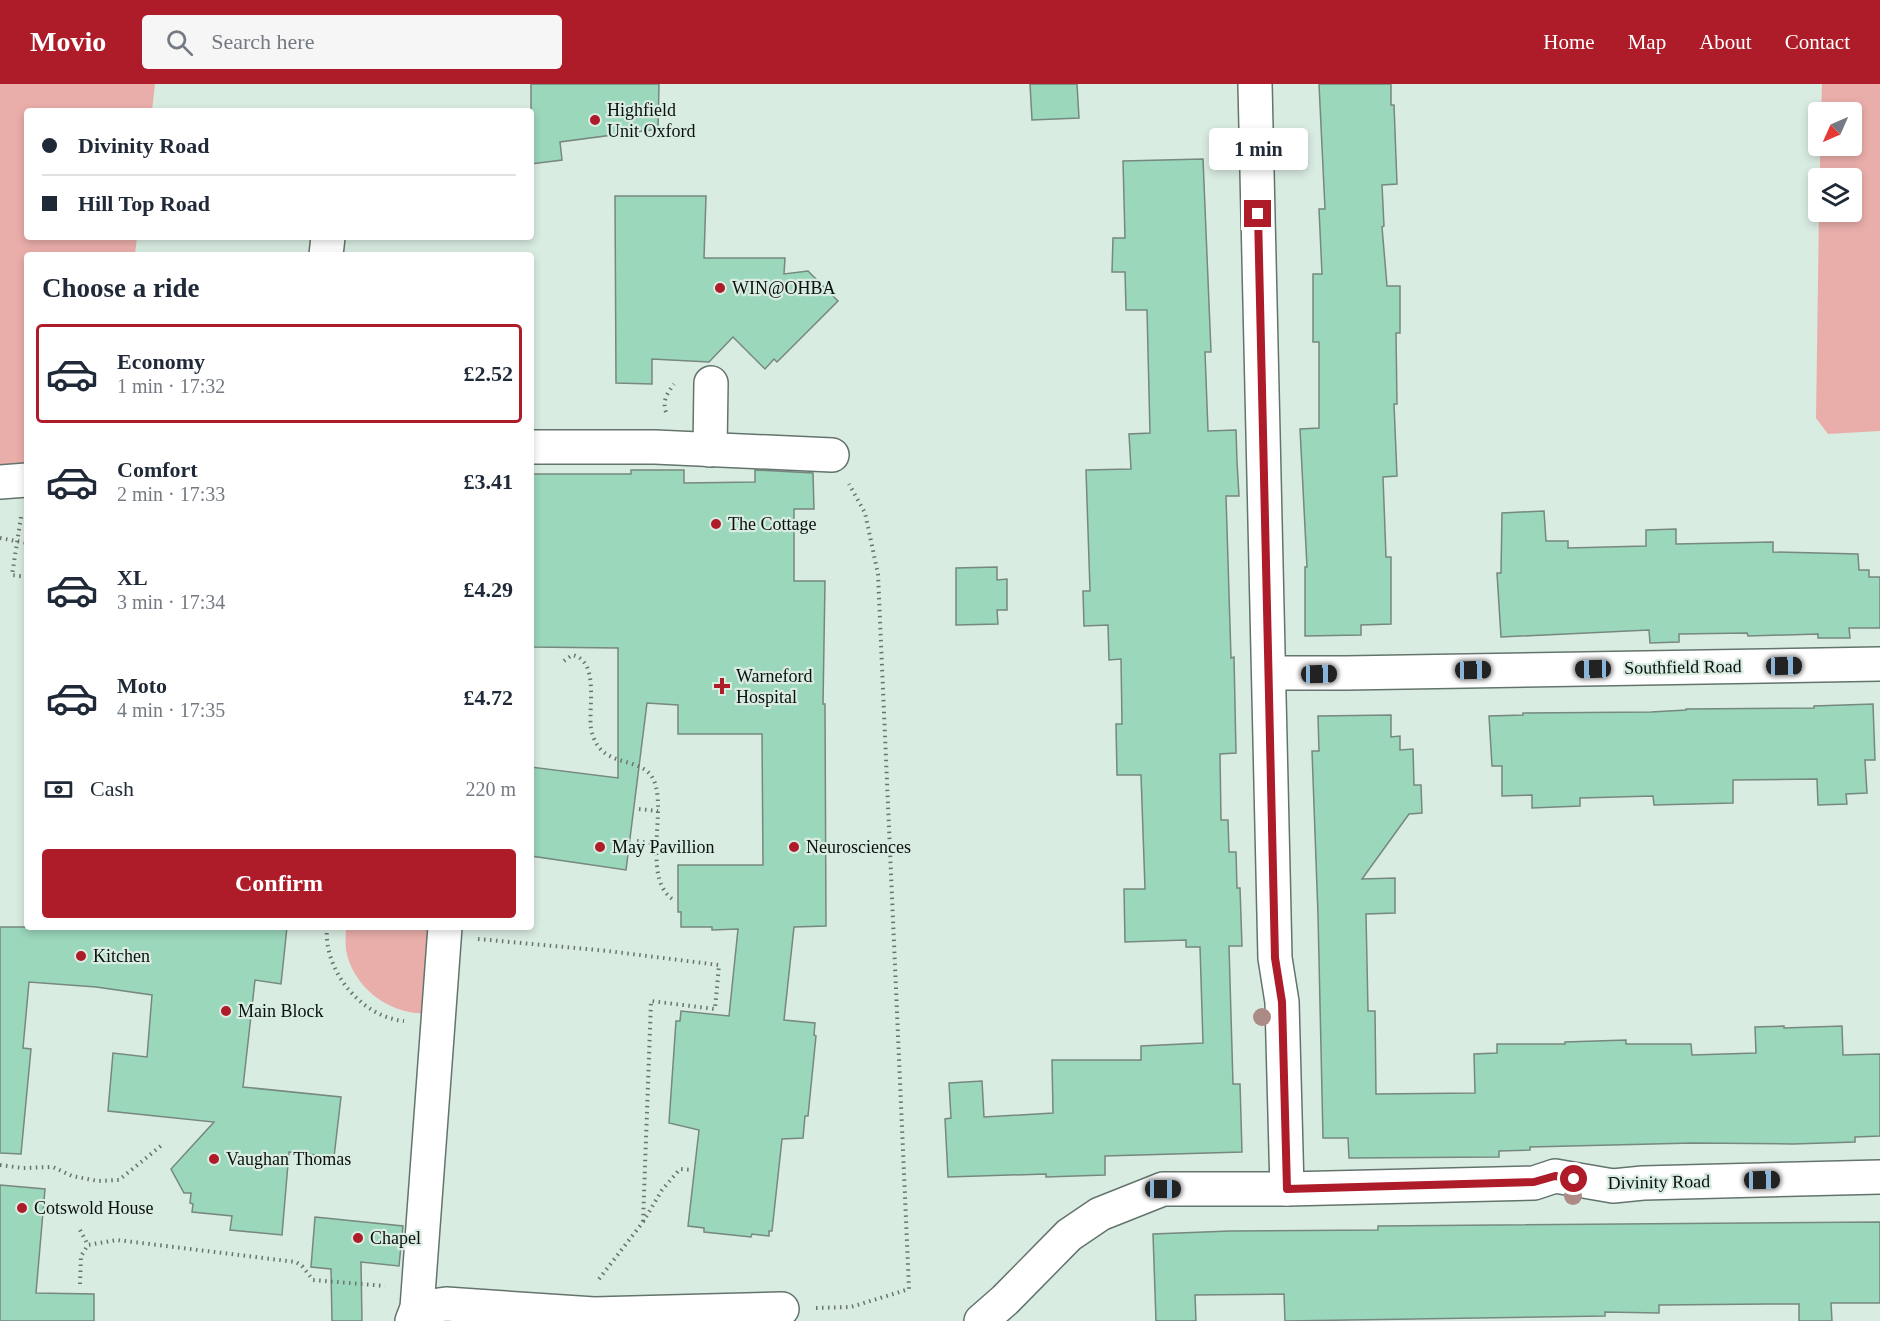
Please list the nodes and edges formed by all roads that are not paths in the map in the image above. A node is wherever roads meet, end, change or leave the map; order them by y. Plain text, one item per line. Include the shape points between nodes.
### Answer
1 (1255, 84) edge
2 (711, 383) dead end
3 (534, 447) edge
4 (710, 450) junction
5 (832, 455) road end
6 (24, 480) edge
7 (0, 482) edge
8 (1880, 664) edge
9 (1269, 673) junction
10 (444, 932) edge
11 (1880, 1177) edge
12 (1287, 1189) junction
13 (416, 1306) edge
14 (782, 1309) road end
15 (981, 1321) edge

1 - 9 street
2 - 4 street
3 - 4 street
4 - 5 street
6 - 7 street
8 - 9 street, Southfield Road
9 - 12 street via 1275,958 1282,1002
10 - 13 street
11 - 12 street, Divinity Road via 1613,1186 1555,1176 1534,1182
12 - 15 street, Divinity Road via 1163,1189 1100,1214 1069,1235
13 - 14 street via 594,1314

